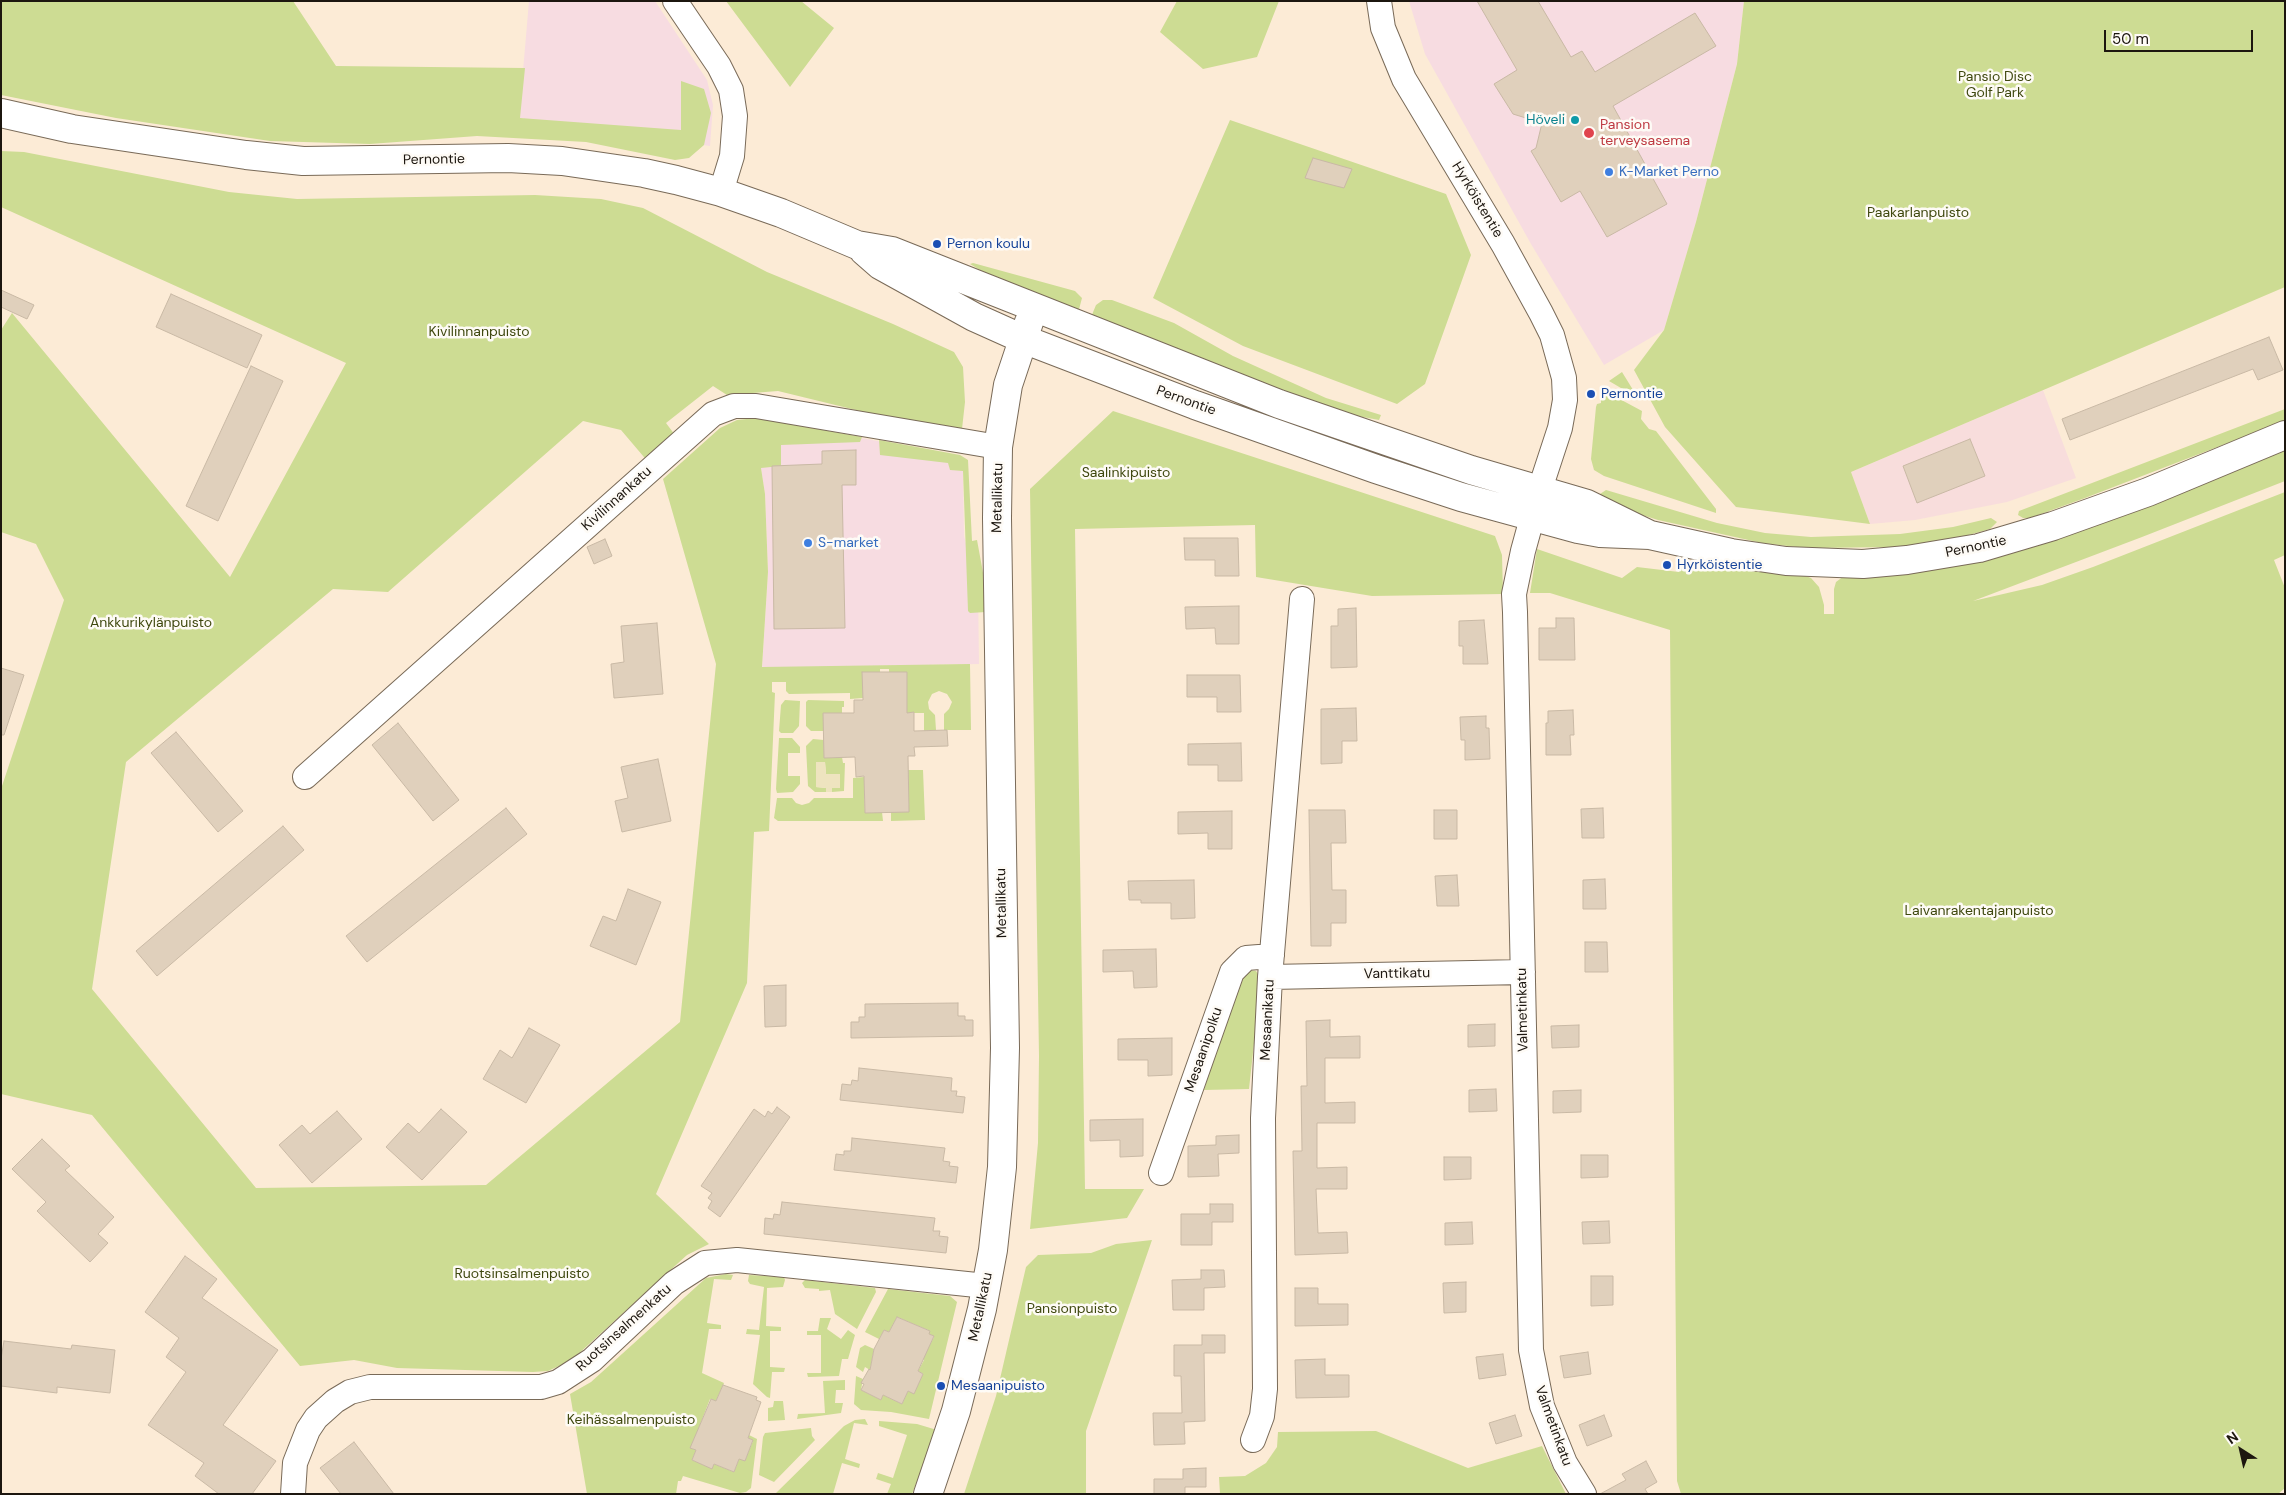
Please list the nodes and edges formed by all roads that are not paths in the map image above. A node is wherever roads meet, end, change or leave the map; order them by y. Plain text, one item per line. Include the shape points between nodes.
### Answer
1 (675, 1) edge
2 (1379, 1) edge
3 (1, 113) edge
4 (721, 192) junction
5 (857, 245) junction
6 (1034, 308) junction
7 (1023, 339) junction
8 (2285, 435) edge
9 (998, 448) junction
10 (1540, 489) junction
11 (1532, 517) junction
12 (1650, 536) junction
13 (1302, 599) dead end
14 (305, 777) dead end
15 (1271, 966) junction
16 (1523, 972) junction
17 (1161, 1173) dead end
18 (986, 1286) junction
19 (1253, 1440) dead end
20 (293, 1494) edge
21 (928, 1494) edge
22 (1584, 1494) edge

1 - 4 street via 719,66 731,90 735,116 732,156
2 - 10 street, Hyrköistentie via 1383,28 1404,78 1503,244 1541,313 1560,359 1565,400 1560,428
3 - 4 street, Pernontie via 72,129 246,155 303,161 562,160 644,173
4 - 5 street, Pernontie
5 - 6 street, Pernontie via 892,251
5 - 7 street, Pernontie via 880,265 974,317
6 - 7 street, Metallikatu
6 - 10 street, Pernontie via 1288,407 1471,470
7 - 9 street, Metallikatu via 1008,385
7 - 11 street, Pernontie via 1376,470
8 - 12 street, Pernontie via 2148,492 2053,526 1948,554 1862,564 1818,563 1731,553
9 - 14 street, Kivilinnankatu via 756,406 734,406 713,414
9 - 18 street, Metallikatu via 1005,1116 993,1250
10 - 11 street, Hyrköistentie
10 - 12 street, Pernontie via 1602,510
11 - 12 street, Pernontie via 1600,533
11 - 16 street, Valmetinkatu via 1514,594
13 - 15 street, Mesaanikatu
15 - 16 street, Vanttikatu
15 - 17 street, Mesaanipolku via 1246,958 1232,972
15 - 19 street, Mesaanikatu via 1263,1118 1265,1389 1262,1416
16 - 22 street, Valmetinkatu via 1531,1350 1542,1406 1565,1463
18 - 20 street, Ruotsinsalmenkatu via 737,1260 705,1263 674,1283 592,1360 558,1382 541,1387 370,1387 350,1392 316,1418 308,1430 295,1463
18 - 21 street, Metallikatu via 956,1411

